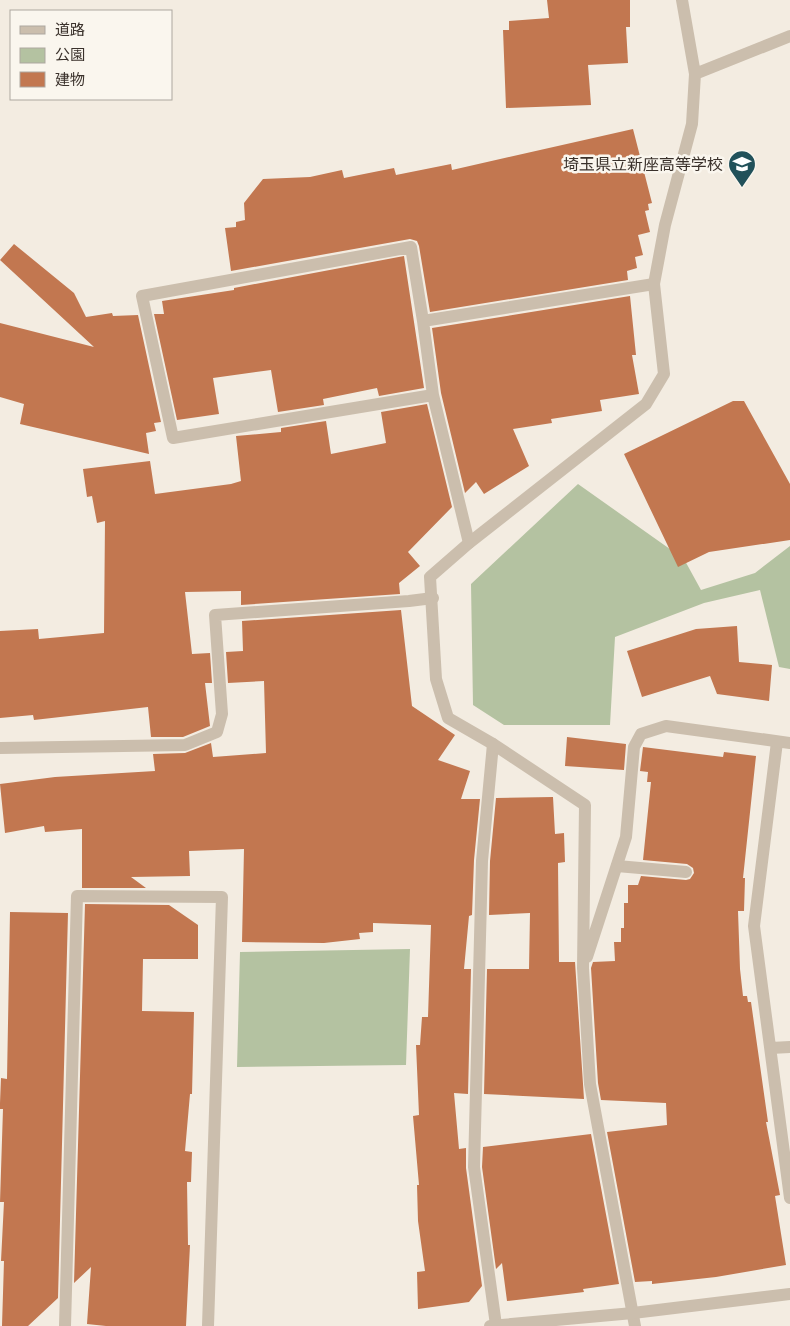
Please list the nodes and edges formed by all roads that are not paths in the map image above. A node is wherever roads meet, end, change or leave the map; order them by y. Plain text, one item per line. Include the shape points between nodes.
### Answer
1 (682, 0) edge
2 (790, 36) edge
3 (694, 74) junction
4 (654, 284) junction
5 (424, 321) junction
6 (433, 395) junction
7 (469, 543) junction
8 (433, 598) junction
9 (784, 742) edge
10 (493, 744) junction
11 (0, 748) edge
12 (617, 866) junction
13 (686, 872) dead end
14 (584, 968) junction
15 (771, 1048) junction
16 (790, 1048) edge
17 (790, 1198) edge
18 (790, 1294) edge
19 (633, 1313) junction
20 (496, 1325) edge
21 (65, 1326) edge
22 (208, 1326) edge
23 (490, 1326) edge
24 (636, 1326) edge

1 - 3 street
2 - 3 street
3 - 4 street via 692,124 665,225
4 - 5 street
4 - 7 street via 664,374 646,404
5 - 6 street
5 - 6 street via 411,247 142,296 173,438
6 - 7 street
7 - 8 street via 430,578
8 - 10 street via 436,679 448,718
8 - 11 street via 215,615 222,714 217,732 185,745
9 - 12 street via 666,726 641,734 634,748 626,837
9 - 15 street via 754,926
10 - 14 street via 585,805
10 - 20 street via 482,861 474,1167
12 - 13 street
12 - 14 street
14 - 19 street via 590,1084
15 - 16 street
15 - 17 street
18 - 19 street
19 - 20 street
19 - 24 street
20 - 23 street
21 - 22 street via 77,896 222,897

